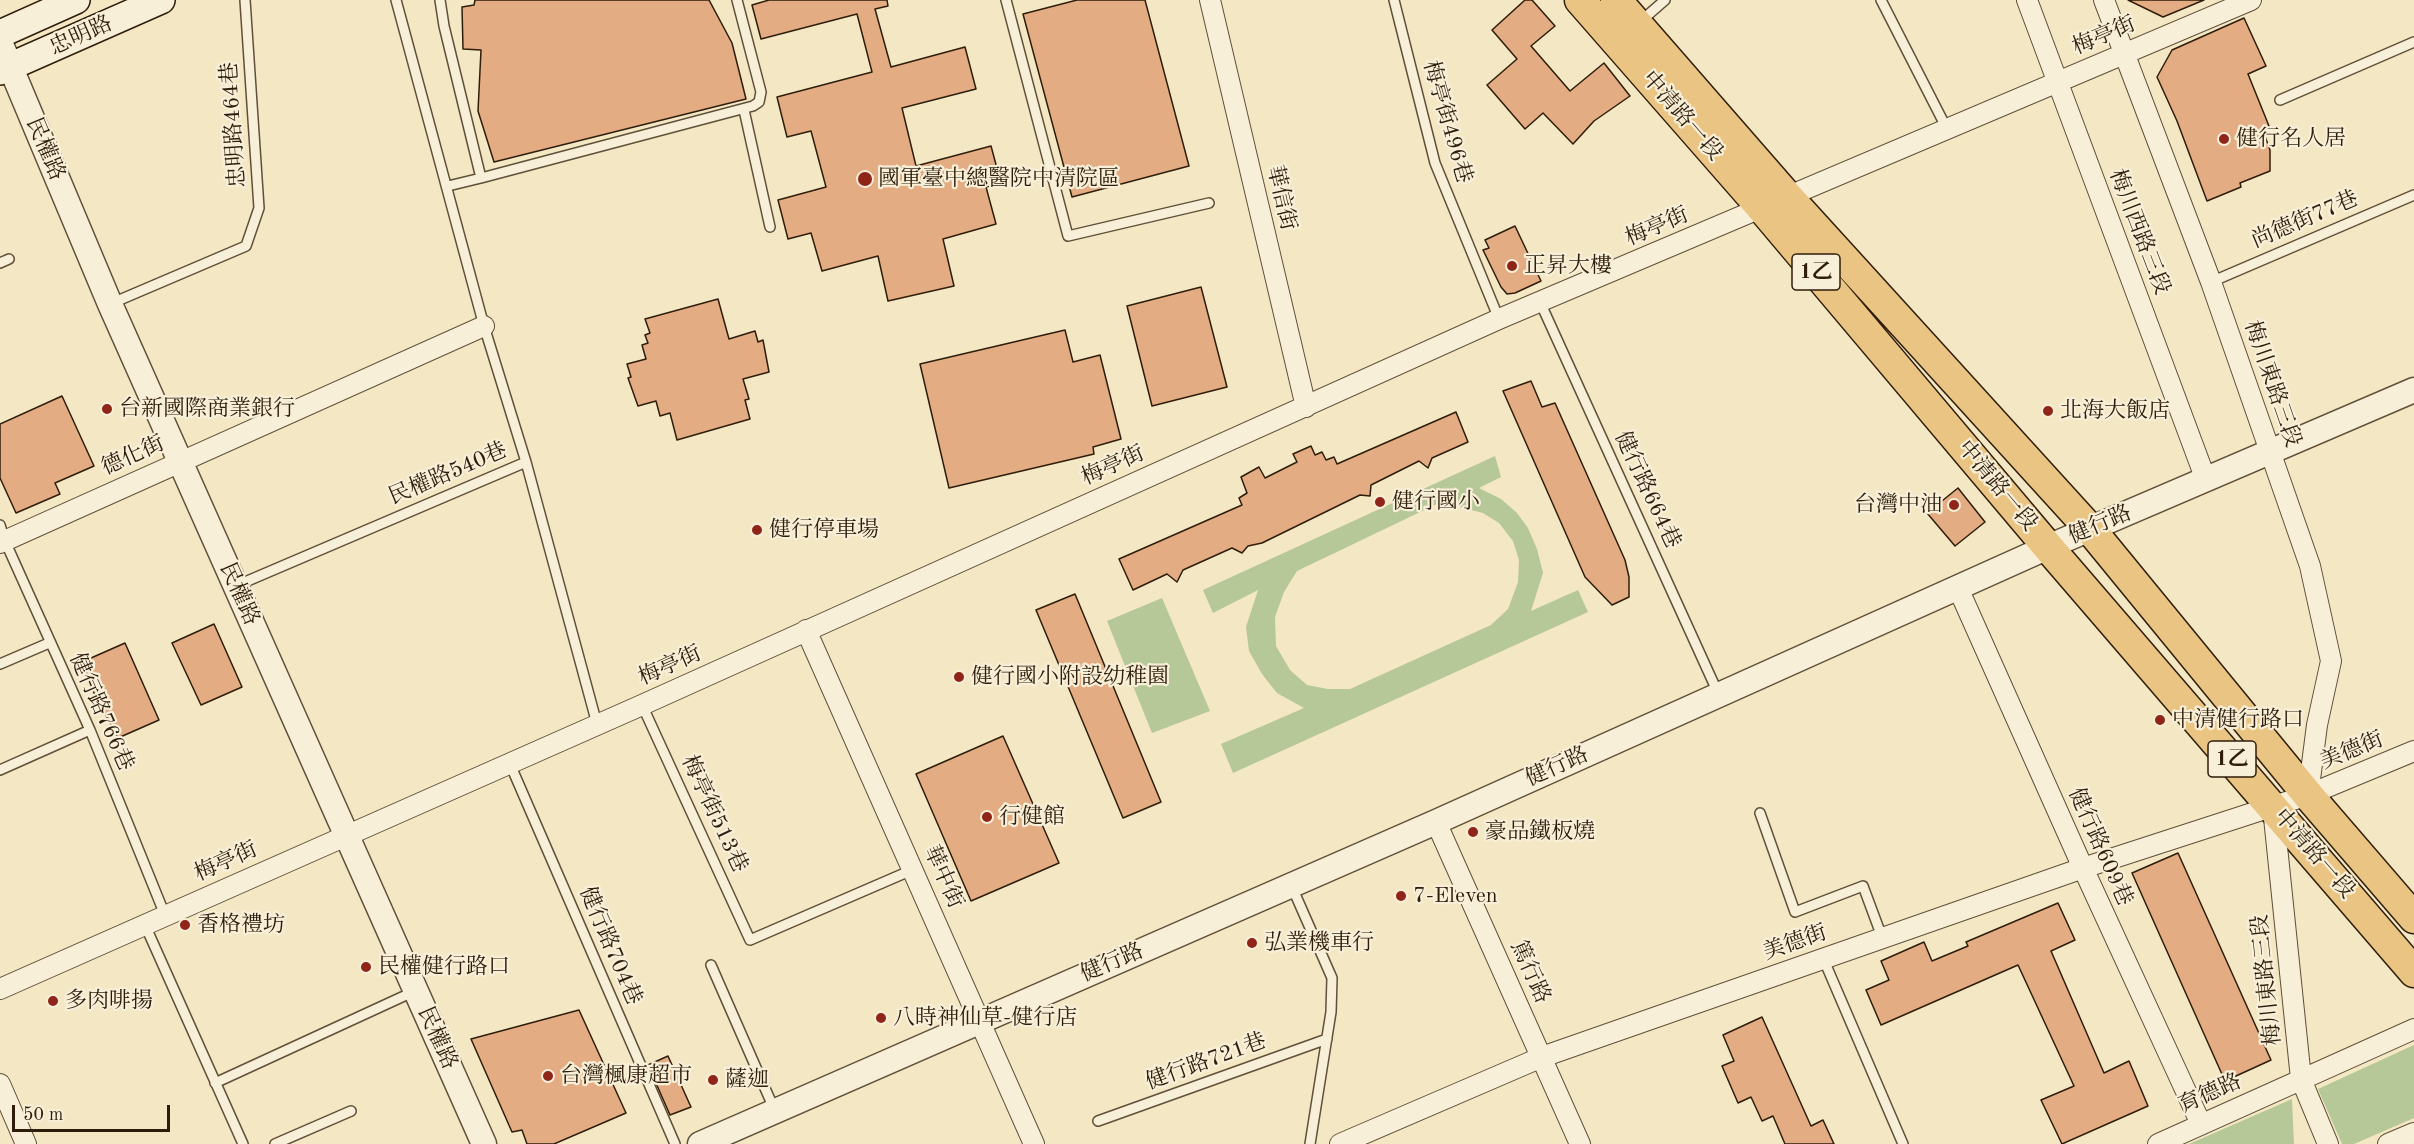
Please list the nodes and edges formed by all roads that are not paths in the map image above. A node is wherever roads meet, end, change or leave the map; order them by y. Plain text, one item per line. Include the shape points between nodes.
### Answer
1 (76, 0) edge
2 (161, 0) edge
3 (245, 0) edge
4 (396, 0) edge
5 (440, 0) edge
6 (737, 0) edge
7 (1006, 0) edge
8 (1210, 0) edge
9 (1394, 0) edge
10 (1580, 0) edge
11 (1616, 0) edge
12 (1665, 0) edge
13 (1881, 0) edge
14 (2026, 0) edge
15 (2104, 0) edge
16 (2251, 0) edge
17 (1637, 24) junction
18 (0, 34) edge
19 (0, 42) edge
20 (2414, 42) edge
21 (2125, 54) junction
22 (5, 69) edge
23 (2057, 82) junction
24 (2280, 100) dead end
25 (744, 110) junction
26 (1947, 129) junction
27 (482, 178) junction
28 (448, 186) junction
29 (2414, 195) edge
30 (1775, 202) junction
31 (1209, 203) dead end
32 (770, 227) dead end
33 (2211, 282) junction
34 (1540, 302) junction
35 (110, 304) junction
36 (1499, 320) junction
37 (484, 326) junction
38 (2413, 394) edge
39 (1306, 406) junction
40 (2271, 452) junction
41 (180, 462) junction
42 (526, 462) junction
43 (2206, 480) junction
44 (2090, 529) junction
45 (2, 537) edge
46 (2048, 547) junction
47 (235, 586) junction
48 (1958, 588) junction
49 (806, 630) junction
50 (49, 643) junction
51 (0, 664) edge
52 (1719, 695) junction
53 (642, 705) junction
54 (597, 724) junction
55 (90, 730) junction
56 (2414, 751) edge
57 (510, 764) junction
58 (0, 770) edge
59 (2308, 795) junction
60 (2273, 806) junction
61 (1760, 813) dead end
62 (1436, 822) junction
63 (347, 836) junction
64 (2083, 867) junction
65 (914, 870) junction
66 (1292, 885) junction
67 (165, 915) junction
68 (2414, 918) edge
69 (145, 925) junction
70 (1882, 937) junction
71 (1823, 958) junction
72 (711, 965) dead end
73 (2414, 972) edge
74 (0, 989) edge
75 (416, 991) junction
76 (979, 1021) junction
77 (2414, 1029) edge
78 (1327, 1039) junction
79 (1542, 1057) junction
80 (2301, 1079) junction
81 (215, 1083) junction
82 (0, 1084) edge
83 (351, 1111) dead end
84 (775, 1111) junction
85 (1098, 1121) dead end
86 (2201, 1124) junction
87 (2414, 1132) edge
88 (26, 1144) edge
89 (243, 1144) edge
90 (275, 1144) edge
91 (484, 1144) edge
92 (675, 1144) edge
93 (700, 1144) edge
94 (1034, 1144) edge
95 (1310, 1144) edge
96 (1340, 1144) edge
97 (1580, 1144) edge
98 (1903, 1144) edge
99 (2158, 1144) edge
100 (2328, 1144) edge
101 (2388, 1144) edge

1 - 18 main road, 忠明路
2 - 22 main road, 忠明路
3 - 35 lane, 忠明路464巷 via 259,208 246,246
4 - 28 lane
5 - 27 lane
6 - 25 lane via 761,92 759,102
7 - 31 lane via 1068,236
8 - 39 street, 華信街
9 - 36 lane, 梅亭街496巷 via 1434,163
10 - 30 main road, 中清路一段 / 1乙
11 - 17 main road, 中清路一段 / 1乙
12 - 17 lane
13 - 26 lane
14 - 23 street, 梅川西路三段
15 - 21 street, 梅川東路三段
16 - 21 street, 梅亭街
17 - 30 main road, 中清路一段 / 1乙
19 - 22 street, 民權路
20 - 24 lane
21 - 23 street, 梅亭街
21 - 33 street, 梅川東路三段
22 - 35 street, 民權路
23 - 26 street, 梅亭街
23 - 43 street, 梅川西路三段
25 - 27 lane
25 - 32 lane
26 - 30 street, 梅亭街
27 - 28 lane
28 - 37 lane
29 - 33 lane, 尚德街77巷
30 - 34 street, 梅亭街
30 - 44 main road, 中清路一段 / 1乙
30 - 46 main road, 中清路一段 / 1乙
33 - 40 street, 梅川東路三段
34 - 36 street, 梅亭街
34 - 52 lane, 健行路664巷
35 - 41 street, 民權路
36 - 39 street, 梅亭街
37 - 41 street, 德化街
37 - 42 lane
38 - 40 street, 健行路
39 - 49 street, 梅亭街
40 - 43 street, 健行路
40 - 59 street, 梅川東路三段 via 2310,566 2331,661
41 - 45 street, 德化街
41 - 47 street, 民權路
42 - 47 lane, 民權路540巷
42 - 54 lane, 民權路540巷
43 - 44 street, 健行路
44 - 46 street, 健行路
44 - 59 main road, 中清路一段 / 1乙
45 - 50 lane, 健行路766巷
46 - 48 street, 健行路
46 - 60 main road, 中清路一段 / 1乙
47 - 63 street, 民權路
48 - 52 street, 健行路
48 - 64 street, 健行路609巷
49 - 53 street, 梅亭街
49 - 65 street, 華中街
50 - 51 lane
50 - 55 lane, 健行路766巷
52 - 62 street, 健行路
53 - 54 street, 梅亭街
53 - 65 lane, 梅亭街513巷 via 750,940
54 - 57 street, 梅亭街
55 - 58 lane
55 - 67 lane, 健行路766巷
56 - 59 street, 美德街
57 - 63 street, 梅亭街
57 - 92 lane, 健行路704巷
59 - 60 street, 美德街
59 - 68 main road, 中清路一段 / 1乙
60 - 64 street, 美德街
60 - 73 main road, 中清路一段 / 1乙
60 - 80 street, 梅川東路三段
61 - 70 lane via 1795,912 1863,886
62 - 66 street, 健行路
62 - 79 street, 篤行路
63 - 67 street, 梅亭街
63 - 75 street, 民權路
64 - 70 street, 美德街
64 - 86 street, 健行路609巷
65 - 76 street, 華中街
66 - 76 street, 健行路
66 - 78 lane via 1332,978
67 - 69 street, 梅亭街
69 - 74 street, 梅亭街
69 - 81 lane
70 - 71 street, 美德街
71 - 79 street, 美德街
71 - 98 lane
72 - 84 lane
75 - 81 lane
75 - 91 street, 民權路
76 - 84 street, 健行路
76 - 94 street, 華中街
77 - 80 street, 育德路
78 - 85 lane, 健行路721巷
78 - 95 lane
79 - 96 street, 美德街
79 - 97 street, 篤行路
80 - 86 street, 育德路
80 - 100 street, 梅川東路三段
81 - 89 lane
82 - 88 street
83 - 90 lane
84 - 93 street, 健行路
86 - 99 street, 育德路
87 - 101 street

